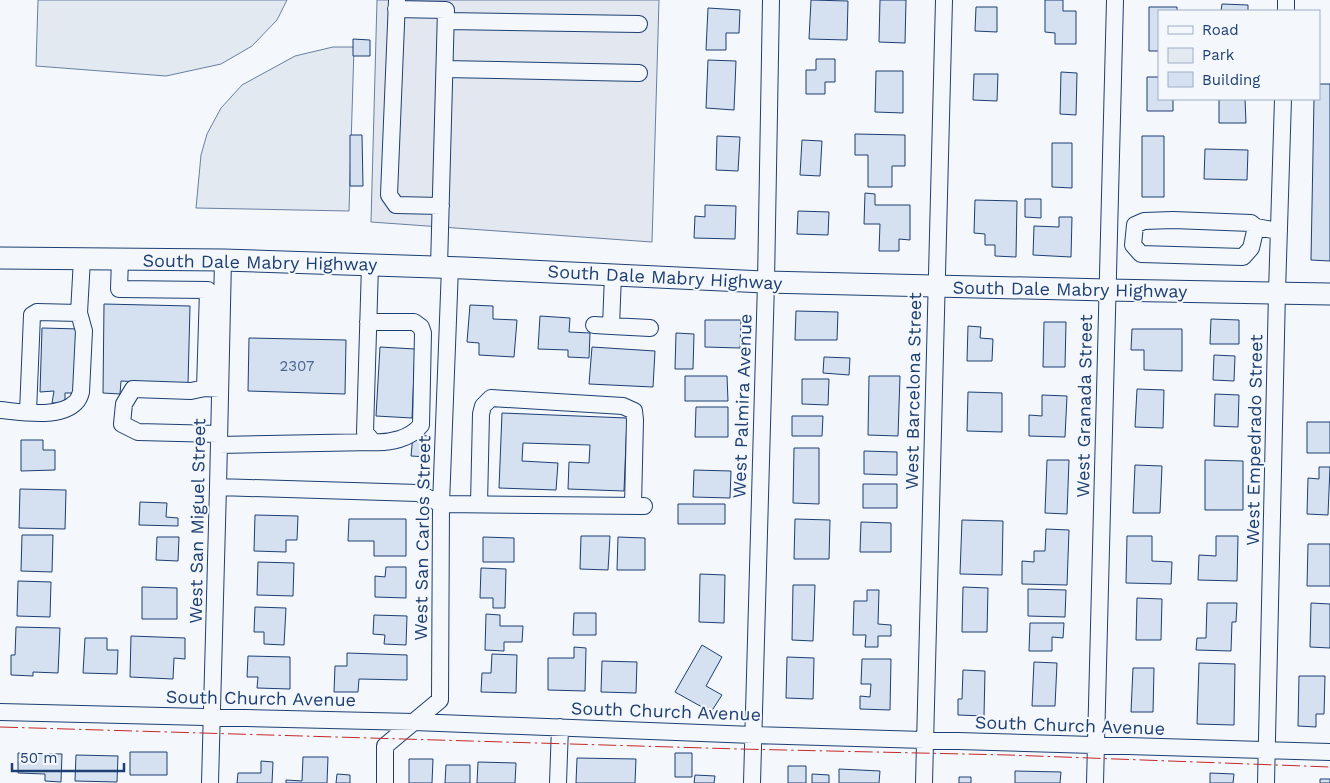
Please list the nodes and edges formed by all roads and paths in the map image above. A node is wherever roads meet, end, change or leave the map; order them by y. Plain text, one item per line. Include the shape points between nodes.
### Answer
1 (771, 0) edge
2 (944, 0) edge
3 (1115, 0) edge
4 (396, 5) edge
5 (446, 22) junction
6 (639, 24) dead end
7 (444, 69) junction
8 (639, 73) dead end
9 (1283, 100) edge
10 (441, 206) junction
11 (1134, 225) junction
12 (1108, 226) junction
13 (1256, 227) junction
14 (1279, 231) junction
15 (0, 258) edge
16 (82, 259) junction
17 (120, 259) junction
18 (223, 260) junction
19 (370, 265) junction
20 (444, 267) junction
21 (613, 275) junction
22 (766, 282) junction
23 (936, 287) junction
24 (1106, 290) junction
25 (1277, 292) junction
26 (1330, 294) edge
27 (79, 313) junction
28 (368, 322) junction
29 (650, 328) dead end
30 (213, 388) junction
31 (0, 410) edge
32 (28, 412) junction
33 (421, 425) junction
34 (444, 426) junction
35 (219, 439) junction
36 (373, 442) junction
37 (218, 487) junction
38 (441, 504) junction
39 (479, 504) junction
40 (0, 712) edge
41 (212, 717) junction
42 (414, 722) junction
43 (560, 727) junction
44 (753, 735) junction
45 (925, 740) junction
46 (1096, 746) junction
47 (1267, 750) junction
48 (1330, 752) edge
49 (210, 783) edge
50 (384, 783) edge
51 (558, 783) edge
52 (752, 783) edge
53 (924, 783) edge
54 (1095, 783) edge
55 (1266, 783) edge

1 - 22 street, West Palmira Avenue
2 - 23 street, West Barcelona Street
3 - 12 street, West Granada Street
4 - 5 street via 446,10
4 - 10 street via 389,195 396,205
5 - 6 street
5 - 7 street, West San Carlos Street
7 - 8 street
7 - 10 street, West San Carlos Street
9 - 14 street, West Empedrado Street
10 - 20 street, West San Carlos Street
11 - 12 street
11 - 13 street via 1144,221 1173,220 1250,223
11 - 13 street via 1133,245 1142,254 1243,257 1251,248
12 - 24 street, West Granada Street
13 - 14 street
14 - 25 street, West Empedrado Street
15 - 16 main road, South Dale Mabry Highway
16 - 17 main road, South Dale Mabry Highway
16 - 27 street
17 - 18 main road, South Dale Mabry Highway
17 - 30 street via 119,289 208,290
18 - 19 main road, South Dale Mabry Highway
18 - 30 street, West San Miguel Street
19 - 20 main road, South Dale Mabry Highway
19 - 28 street
20 - 21 main road, South Dale Mabry Highway
20 - 34 street, West San Carlos Street
21 - 22 main road, South Dale Mabry Highway
21 - 29 street via 602,326
22 - 23 main road, South Dale Mabry Highway
22 - 44 street, West Palmira Avenue
23 - 24 main road, South Dale Mabry Highway
23 - 45 street, West Barcelona Street
24 - 25 main road, South Dale Mabry Highway
24 - 46 street, West Granada Street
25 - 26 main road, South Dale Mabry Highway
25 - 47 street, West Empedrado Street
27 - 32 street via 84,331 78,401 57,411
27 - 32 street via 36,312 32,315
28 - 33 street via 414,322 421,327
28 - 36 street via 365,432
30 - 35 street, West San Miguel Street
30 - 35 street via 191,391 133,389 124,404 122,424 138,432
31 - 32 street
33 - 34 street
33 - 36 street via 416,431 396,440
34 - 38 street, West San Carlos Street
35 - 36 street
35 - 37 street, West San Miguel Street
37 - 38 street via 418,493
37 - 41 street, West San Miguel Street
38 - 39 street
38 - 42 street, West San Carlos Street via 440,700
39 - 39 street via 638,506 634,411 623,406 491,398 481,414
40 - 41 street, South Church Avenue
41 - 42 street, South Church Avenue
41 - 49 street, West San Miguel Street
42 - 43 street, South Church Avenue
42 - 50 street, West San Carlos Street via 385,746
43 - 44 street, South Church Avenue
43 - 51 street
44 - 45 street, South Church Avenue
44 - 52 street, West Palmira Avenue
45 - 46 street, South Church Avenue
45 - 53 street, West Barcelona Street
46 - 47 street, South Church Avenue
46 - 54 street, West Granada Street
47 - 48 street, South Church Avenue
47 - 55 street, West Empedrado Street

